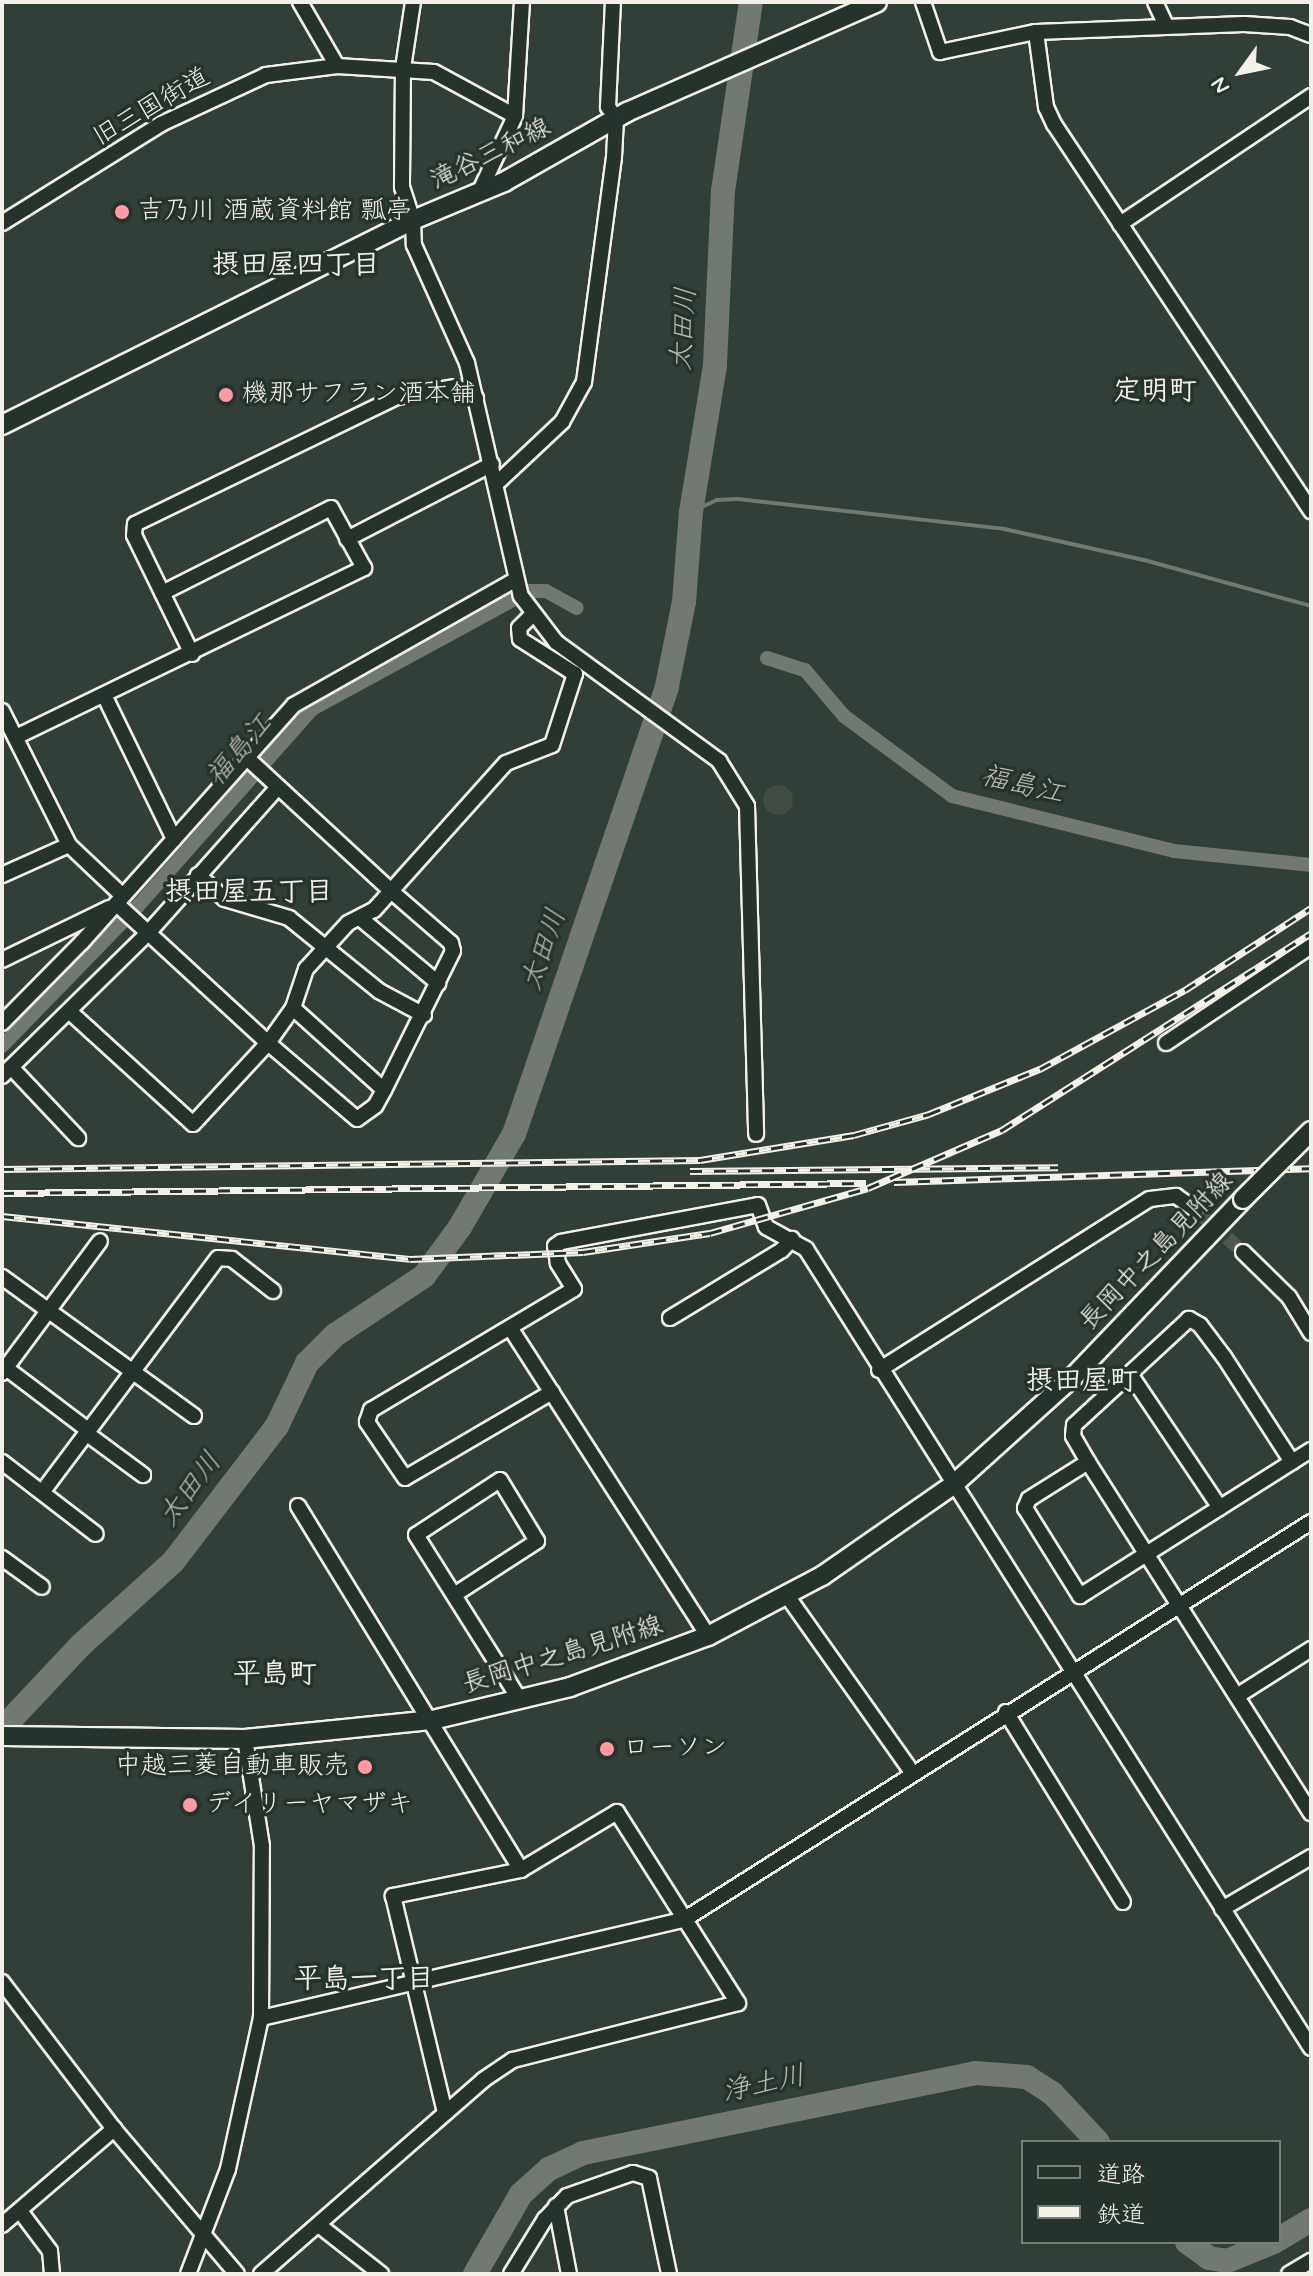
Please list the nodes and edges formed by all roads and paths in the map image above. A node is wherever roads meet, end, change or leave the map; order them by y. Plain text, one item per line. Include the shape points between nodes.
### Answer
1 (300, 2) edge
2 (413, 2) edge
3 (522, 2) edge
4 (613, 2) edge
5 (877, 2) edge
6 (923, 2) edge
7 (1155, 2) edge
8 (1166, 26) junction
9 (1036, 32) junction
10 (1311, 35) edge
11 (337, 66) junction
12 (403, 68) junction
13 (1311, 96) edge
14 (515, 116) junction
15 (616, 118) junction
16 (478, 194) junction
17 (413, 220) junction
18 (2, 223) edge
19 (1120, 224) junction
20 (476, 398) junction
21 (2, 425) edge
22 (492, 464) junction
23 (496, 484) junction
24 (1311, 511) edge
25 (347, 539) junction
26 (516, 583) junction
27 (162, 593) junction
28 (529, 611) junction
29 (192, 654) junction
30 (105, 697) junction
31 (2, 711) edge
32 (16, 737) junction
33 (249, 760) junction
34 (277, 788) junction
35 (174, 839) junction
36 (69, 845) junction
37 (2, 875) edge
38 (198, 875) junction
39 (391, 891) junction
40 (120, 903) junction
41 (360, 918) junction
42 (145, 931) junction
43 (1311, 946) edge
44 (326, 947) junction
45 (2, 960) edge
46 (438, 983) junction
47 (293, 1008) junction
48 (70, 1012) junction
49 (424, 1015) junction
50 (2, 1023) edge
51 (268, 1043) junction
52 (1166, 1043) dead end
53 (7, 1071) edge
54 (384, 1090) junction
55 (1311, 1131) edge
56 (756, 1134) dead end
57 (78, 1138) dead end
58 (1196, 1210) tunnel mouth
59 (792, 1239) junction
60 (100, 1241) dead end
61 (1243, 1252) tunnel mouth
62 (2, 1277) edge
63 (273, 1291) dead end
64 (47, 1312) junction
65 (670, 1318) dead end
66 (511, 1329) junction
67 (1311, 1333) edge
68 (3, 1368) edge
69 (879, 1370) junction
70 (132, 1371) junction
71 (1130, 1374) junction
72 (552, 1392) junction
73 (194, 1416) dead end
74 (87, 1431) junction
75 (1311, 1450) edge
76 (2, 1462) edge
77 (1088, 1462) junction
78 (1292, 1462) junction
79 (143, 1475) dead end
80 (953, 1485) junction
81 (43, 1491) junction
82 (298, 1506) dead end
83 (1220, 1508) junction
84 (1311, 1522) edge
85 (96, 1534) dead end
86 (1149, 1554) junction
87 (2, 1558) edge
88 (42, 1587) dead end
89 (454, 1595) junction
90 (788, 1597) junction
91 (1179, 1605) junction
92 (708, 1636) junction
93 (1311, 1649) edge
94 (1074, 1670) junction
95 (1237, 1696) junction
96 (520, 1700) junction
97 (1006, 1712) junction
98 (433, 1720) junction
99 (2, 1736) edge
100 (245, 1739) junction
101 (911, 1771) junction
102 (1311, 1813) edge
103 (1311, 1857) edge
104 (521, 1870) junction
105 (1123, 1902) dead end
106 (1222, 1909) junction
107 (685, 1919) junction
108 (2, 1982) edge
109 (413, 1982) junction
110 (261, 2018) junction
111 (1311, 2048) edge
112 (445, 2113) junction
113 (114, 2129) junction
114 (556, 2206) junction
115 (20, 2211) junction
116 (2, 2225) edge
117 (320, 2226) junction
118 (207, 2236) junction
119 (1311, 2261) edge
120 (52, 2274) edge
121 (188, 2274) edge
122 (237, 2274) edge
123 (261, 2274) edge
124 (381, 2274) edge
125 (511, 2274) edge
126 (569, 2274) edge
127 (669, 2274) edge
128 (1289, 2274) edge

1 - 11 street
2 - 12 street
3 - 14 street
4 - 15 street via 608,107
5 - 15 main road, 滝谷三和線
6 - 9 street via 940,52
7 - 8 street
8 - 9 street
8 - 10 street via 1244,24 1290,27
9 - 19 street via 1046,107
11 - 12 street, 旧三国街道
11 - 18 street, 旧三国街道 via 252,78 161,124
12 - 14 street, 旧三国街道 via 453,78
12 - 17 street via 399,159
13 - 19 street
14 - 16 street
15 - 16 main road, 滝谷三和線
15 - 23 street via 584,382 572,409 550,436
16 - 17 main road, 滝谷三和線
17 - 20 street via 414,245 458,336
17 - 21 main road, 滝谷三和線
19 - 24 street
20 - 22 street
20 - 27 street via 446,386 397,397 139,521 134,535
22 - 23 street
22 - 25 street
23 - 26 street
25 - 27 street via 331,508
25 - 29 street via 364,568
26 - 28 street
26 - 33 street via 306,696
27 - 29 street
28 - 39 street via 519,628 520,639 575,674 552,745 506,763
28 - 56 street via 592,671 712,755 737,783 751,821
29 - 30 street
30 - 32 street
30 - 35 street
31 - 32 street
32 - 36 street
33 - 34 street
33 - 35 street
34 - 38 street
34 - 39 street
35 - 40 street
36 - 37 street
36 - 40 street
38 - 42 street
38 - 44 street via 225,899 289,918
39 - 41 street
39 - 46 street via 451,943 451,962
40 - 42 street
40 - 45 street
40 - 50 street
41 - 44 street
41 - 46 street
42 - 48 street
42 - 51 street
43 - 52 street
44 - 47 street via 306,969
44 - 49 street via 379,991
46 - 49 street
47 - 51 street
47 - 54 street
48 - 51 street via 193,1124
48 - 53 street
49 - 54 street
51 - 54 street via 351,1116 362,1118
53 - 57 street
55 - 80 main road, 長岡中之島見附線, bridge via 1074,1376
58 - 69 street via 1176,1196 1150,1199
59 - 65 street
59 - 66 street via 766,1227 758,1205 561,1242 555,1246 558,1263 574,1289
59 - 69 street via 806,1249
60 - 64 street
61 - 67 street via 1289,1297
62 - 64 street
63 - 70 street via 232,1259 218,1258
64 - 68 street
64 - 70 street
66 - 72 street
66 - 72 street via 371,1410 367,1422 405,1478
68 - 74 street
69 - 80 street
70 - 73 street
70 - 74 street
71 - 77 street via 1074,1425 1073,1436
71 - 78 street via 1189,1319 1200,1325
71 - 83 street
72 - 92 street
74 - 79 street
74 - 81 street
75 - 78 street
76 - 81 street
77 - 86 street
77 - 86 street via 1029,1499 1025,1508 1080,1596
78 - 83 street
80 - 90 main road, 長岡中之島見附線
80 - 94 street
81 - 85 street
82 - 98 street
83 - 86 street
84 - 91 street
86 - 91 street
87 - 88 street
89 - 89 street via 416,1535 500,1480 537,1541
89 - 96 street
90 - 92 main road, 長岡中之島見附線
90 - 101 street
91 - 94 street
91 - 95 street
92 - 96 main road, 長岡中之島見附線 via 620,1671
93 - 95 street
94 - 97 street
94 - 106 street
95 - 102 street
96 - 98 main road, 長岡中之島見附線
97 - 101 street
97 - 105 street
98 - 100 main road, 長岡中之島見附線
98 - 104 street
99 - 100 main road, 長岡中之島見附線
100 - 110 street via 262,1846
101 - 107 street
103 - 106 street
104 - 107 street via 617,1812
104 - 109 street via 393,1896
106 - 111 street
107 - 109 street
107 - 112 street via 738,2003 513,2060
108 - 113 street
109 - 110 street
109 - 112 street
110 - 118 street via 242,2121
112 - 117 street
113 - 115 street
113 - 118 street
114 - 125 street
114 - 126 street
114 - 127 street via 583,2189 642,2173 649,2178
115 - 116 street
115 - 120 street via 50,2251
117 - 123 street
117 - 124 street
118 - 121 street
118 - 122 street
119 - 128 street

